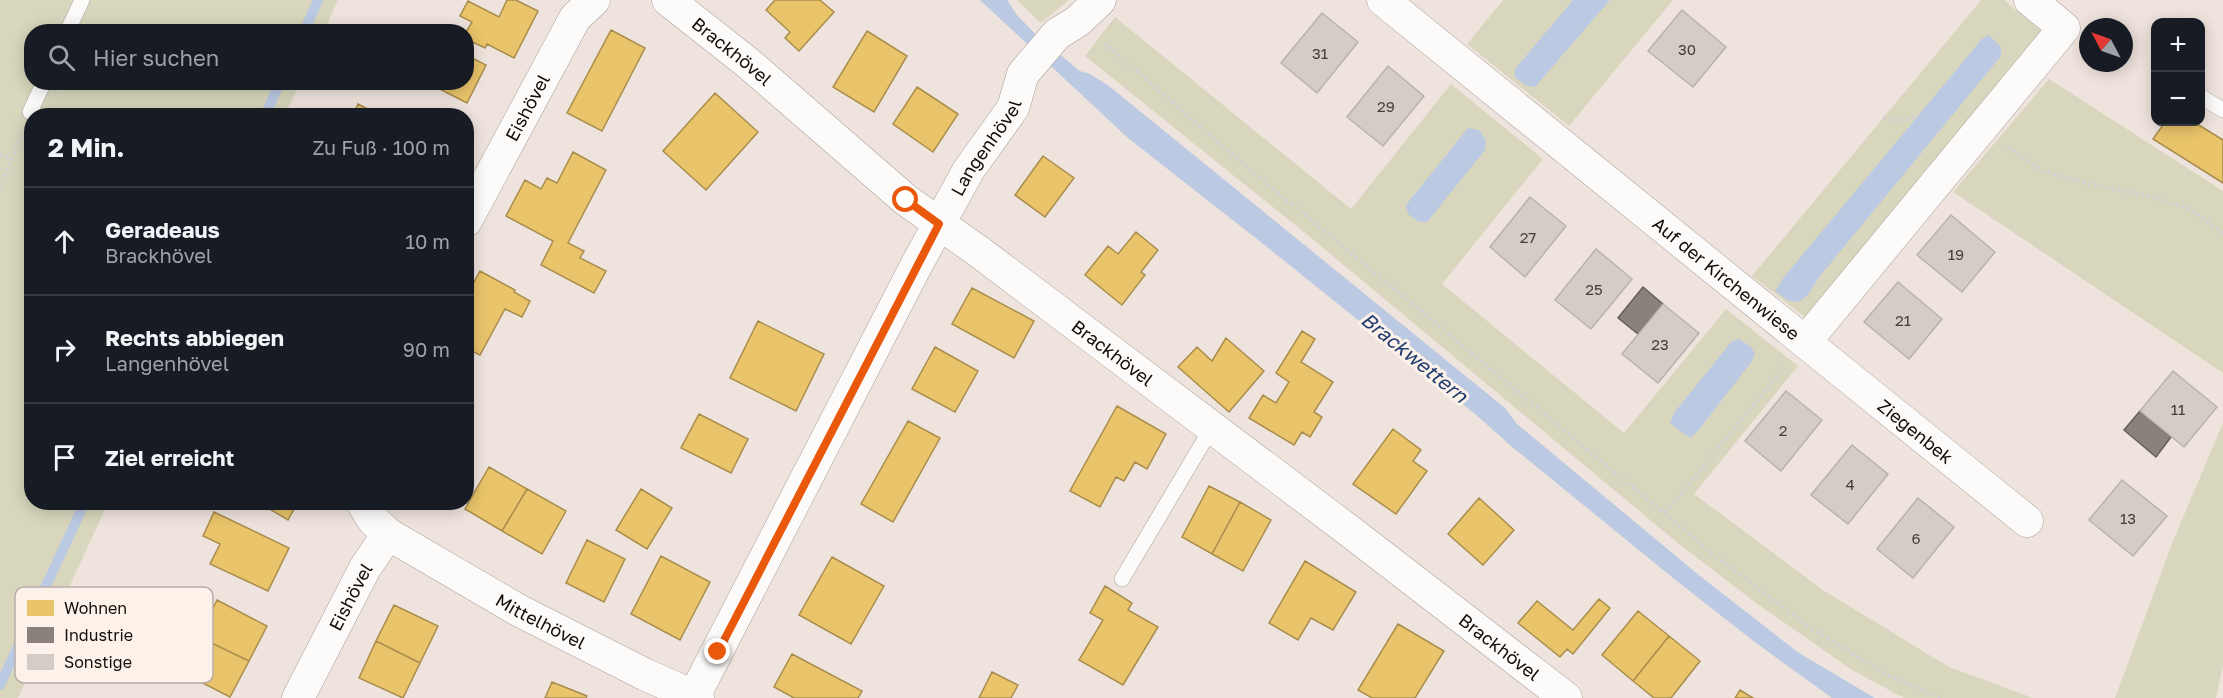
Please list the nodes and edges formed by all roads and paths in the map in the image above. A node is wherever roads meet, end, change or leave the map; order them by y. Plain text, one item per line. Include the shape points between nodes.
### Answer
1 (82, 0) edge
2 (594, 0) edge
3 (668, 0) edge
4 (1383, 0) edge
5 (2030, 0) edge
6 (1079, 18) edge
7 (72, 24) edge
8 (40, 90) edge
9 (2205, 99) edge
10 (32, 108) edge
11 (2223, 110) edge
12 (1918, 116) dead end
13 (1883, 118) dead end
14 (24, 128) edge
15 (1983, 128) junction
16 (0, 154) edge
17 (12, 159) junction
18 (0, 188) edge
19 (474, 206) edge
20 (939, 224) junction
21 (2223, 233) edge
22 (1805, 342) junction
23 (1211, 429) junction
24 (367, 510) edge
25 (1665, 513) junction
26 (2027, 521) dead end
27 (388, 534) junction
28 (1122, 579) dead end
29 (695, 697) edge
30 (298, 698) edge
31 (1566, 698) edge
32 (1941, 698) edge

1 - 7 lane
2 - 19 street, Eishövel via 575,18
3 - 20 street, Brackhövel
4 - 22 street, Auf der Kirchenwiese
5 - 15 street, Auf der Kirchenwiese via 2064,28
6 - 20 street, Langenhövel via 1023,74 1013,108 968,171
6 - 25 path via 1228,151
8 - 10 lane
9 - 11 lane
12 - 13 path via 1904,121
14 - 17 path
15 - 21 path via 2043,171 2190,209
15 - 22 street, Auf der Kirchenwiese
16 - 17 path
17 - 18 path
20 - 23 street, Brackhövel
20 - 29 street, Langenhövel
22 - 25 path
22 - 26 street, Ziegenbek
23 - 28 lane
23 - 31 street, Brackhövel
24 - 27 street
25 - 32 path via 1812,628 1887,675
27 - 29 street, Mittelhövel via 518,610
27 - 30 street, Eishövel via 365,568

